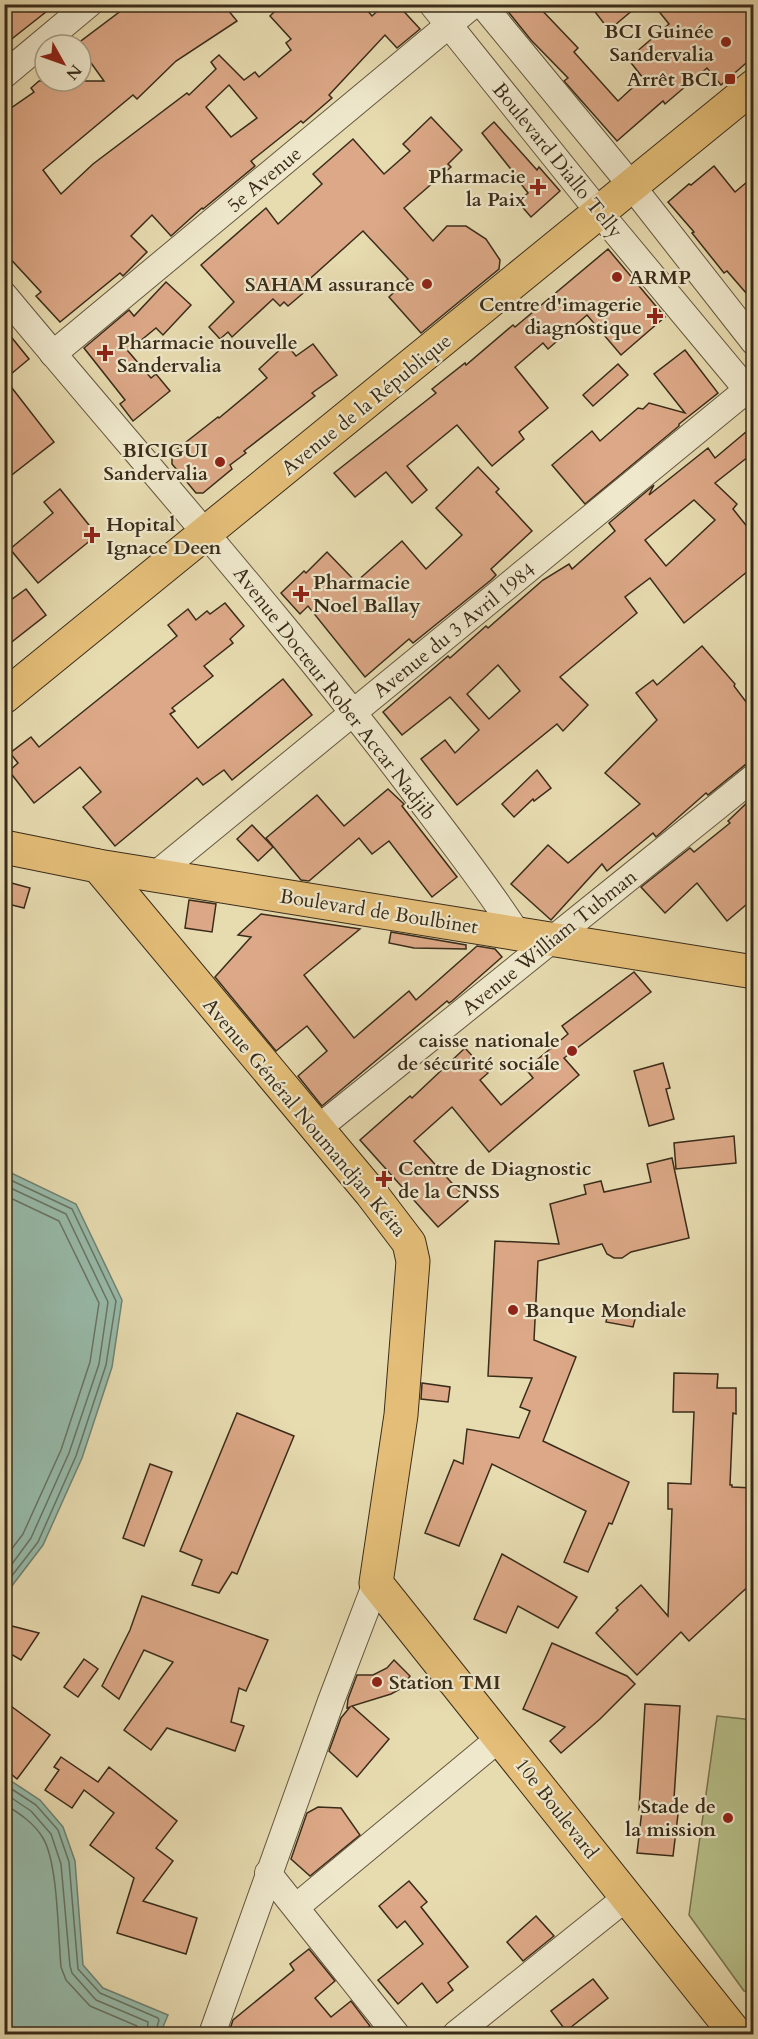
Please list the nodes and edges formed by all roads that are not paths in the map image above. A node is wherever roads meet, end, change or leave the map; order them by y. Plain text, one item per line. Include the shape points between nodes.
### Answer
1 (89, 4) edge
2 (432, 4) edge
3 (474, 4) edge
4 (482, 4) edge
5 (449, 25) junction
6 (4, 75) edge
7 (753, 86) edge
8 (631, 185) junction
9 (598, 212) junction
10 (4, 295) edge
11 (753, 342) edge
12 (53, 354) junction
13 (751, 391) edge
14 (207, 534) junction
15 (4, 697) edge
16 (354, 712) junction
17 (753, 777) edge
18 (4, 847) edge
19 (98, 866) junction
20 (155, 875) junction
21 (517, 933) junction
22 (552, 939) junction
23 (753, 972) edge
24 (316, 1130) junction
25 (376, 1583) junction
26 (501, 1737) junction
27 (268, 1873) junction
28 (627, 1897) junction
29 (296, 1907) junction
30 (212, 2034) edge
31 (396, 2034) edge
32 (456, 2034) edge
33 (736, 2034) edge

1 - 6 street
2 - 5 street, Boulevard Diallo Telly
3 - 5 street, 5e Avenue
4 - 8 street, Boulevard Diallo Telly
5 - 9 street, Boulevard Diallo Telly
5 - 12 street, 5e Avenue
7 - 8 main road, Avenue de la République
8 - 9 main road, Avenue de la République
8 - 11 street, Boulevard Diallo Telly
9 - 13 street, Boulevard Diallo Telly
9 - 14 main road, Avenue de la République
10 - 12 street, Avenue Docteur Rober Accar Nadjib
12 - 14 street, Avenue Docteur Rober Accar Nadjib
13 - 16 street, Avenue du 3 Avril 1984
14 - 15 main road, Avenue de la République
14 - 16 street, Avenue Docteur Rober Accar Nadjib
16 - 20 street, Avenue du 3 Avril 1984
16 - 21 street, Avenue Docteur Rober Accar Nadjib
17 - 22 street, Avenue William Tubman
18 - 19 main road, Boulevard de Boulbinet
19 - 20 main road, Boulevard de Boulbinet
19 - 24 main road, Avenue Général Noumandjan Kéita
20 - 21 main road, Boulevard de Boulbinet
21 - 22 main road, Boulevard de Boulbinet
22 - 23 main road, Boulevard de Boulbinet
22 - 24 street, Avenue William Tubman
24 - 25 main road, Avenue Général Noumandjan Kéita via 399,1229 409,1243 413,1261 401,1415
25 - 26 main road, 10e Boulevard
25 - 27 street
26 - 28 main road, 10e Boulevard
26 - 29 street
27 - 29 street
27 - 30 street
28 - 32 street
28 - 33 main road, 10e Boulevard
29 - 31 street

